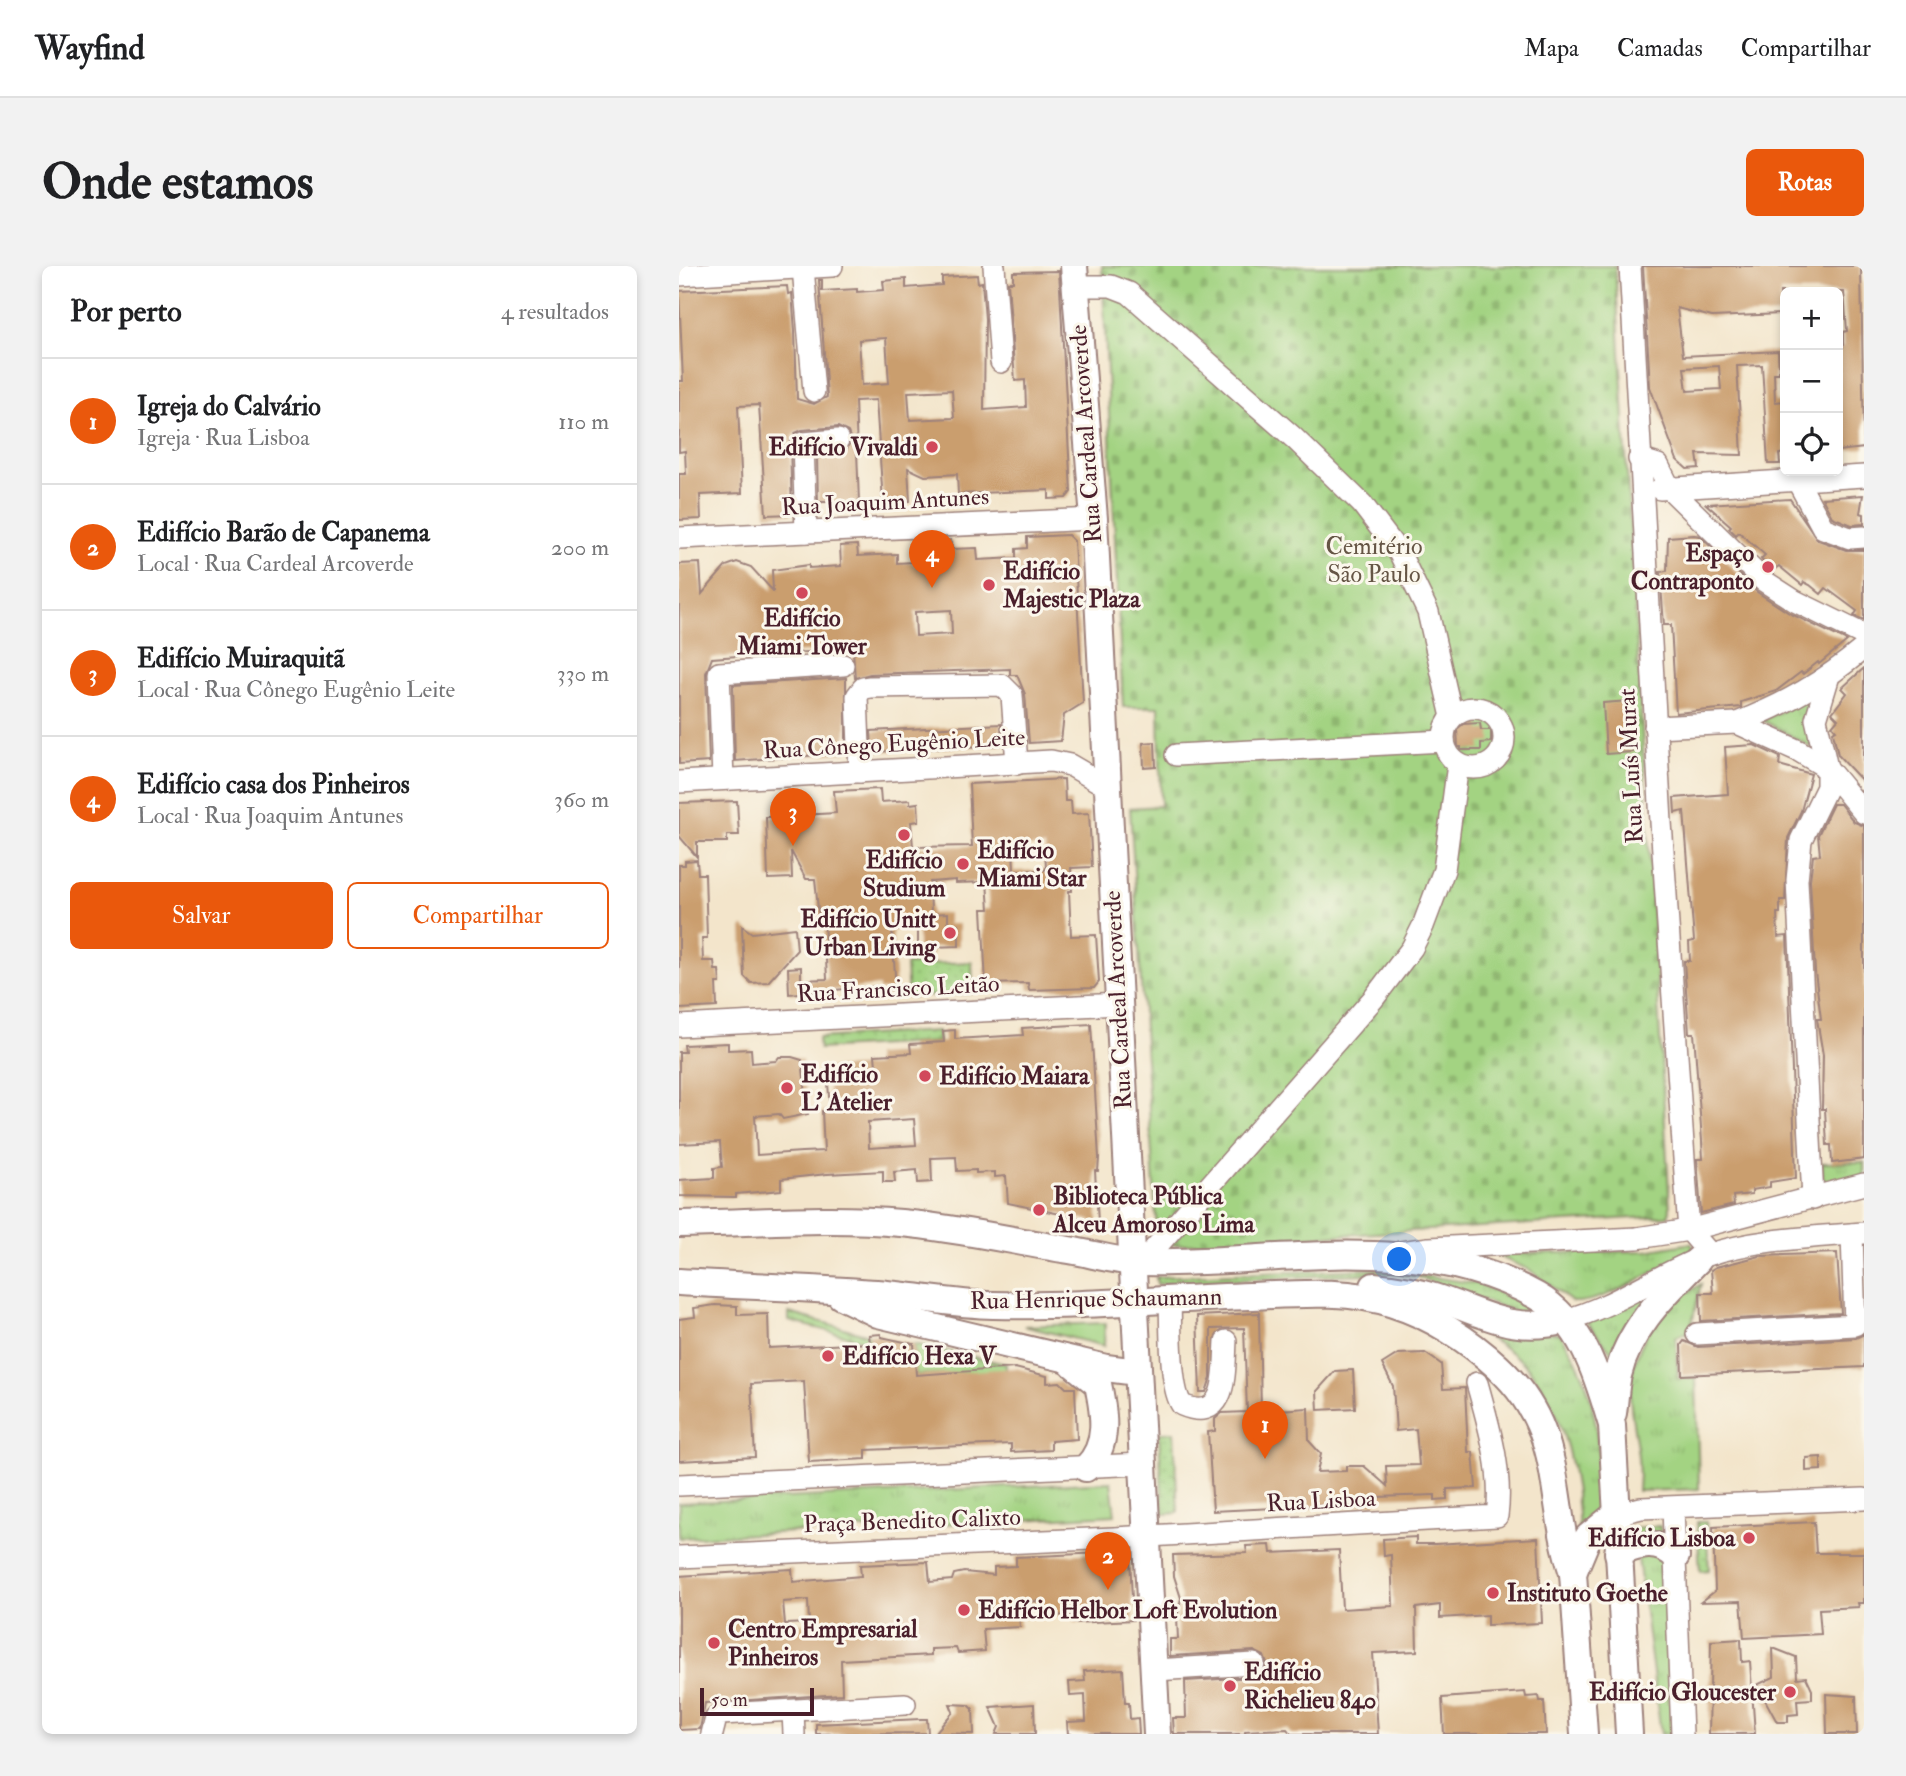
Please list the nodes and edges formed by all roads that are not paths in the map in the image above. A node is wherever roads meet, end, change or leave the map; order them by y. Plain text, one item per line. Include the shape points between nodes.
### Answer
1 (832, 266) edge
2 (994, 266) edge
3 (1629, 266) edge
4 (803, 268) junction
5 (679, 275) edge
6 (1074, 276) edge
7 (1001, 362) dead end
8 (814, 391) dead end
9 (838, 440) dead end
10 (1648, 462) junction
11 (1864, 476) edge
12 (1797, 480) junction
13 (1669, 489) junction
14 (1641, 490) junction
15 (1094, 519) junction
16 (806, 532) junction
17 (1864, 537) edge
18 (679, 538) edge
19 (1864, 635) edge
20 (1864, 648) edge
21 (843, 665) dead end
22 (1828, 679) junction
23 (1453, 718) junction
24 (1737, 723) junction
25 (1655, 727) junction
26 (1444, 741) junction
27 (1177, 755) dead end
28 (1017, 764) junction
29 (1458, 764) junction
30 (860, 772) junction
31 (723, 779) junction
32 (1831, 779) junction
33 (679, 782) edge
34 (1106, 786) junction
35 (1864, 813) edge
36 (1119, 1004) junction
37 (679, 1026) edge
38 (1859, 1191) edge
39 (1813, 1199) junction
40 (679, 1224) edge
41 (1689, 1230) junction
42 (1860, 1231) edge
43 (1385, 1255) junction
44 (1704, 1257) junction
45 (1137, 1262) junction
46 (679, 1282) edge
47 (830, 1289) junction
48 (1321, 1293) junction
49 (1170, 1298) junction
50 (1133, 1300) junction
51 (1565, 1320) junction
52 (1697, 1334) dead end
53 (1226, 1341) dead end
54 (1069, 1360) junction
55 (1137, 1372) junction
56 (1477, 1383) dead end
57 (1612, 1425) junction
58 (1143, 1464) junction
59 (1086, 1468) junction
60 (679, 1485) edge
61 (1864, 1499) edge
62 (1673, 1508) junction
63 (1616, 1514) junction
64 (1147, 1536) junction
65 (1618, 1553) junction
66 (1676, 1556) junction
67 (679, 1557) edge
68 (1573, 1573) junction
69 (1254, 1664) dead end
70 (1155, 1670) junction
71 (905, 1704) dead end
72 (793, 1711) junction
73 (712, 1734) edge
74 (794, 1734) edge
75 (1157, 1734) edge
76 (1584, 1734) edge
77 (1629, 1734) edge
78 (1682, 1734) edge

1 - 4 street
2 - 7 street
3 - 10 street, Rua Luís Murat via 1635,401
4 - 5 street
4 - 8 street
6 - 15 main road, Rua Cardeal Arcoverde
6 - 23 street via 1129,293 1362,504 1401,554 1428,612
9 - 16 street via 803,443
10 - 13 street
10 - 14 street, Rua Luís Murat
11 - 12 street
12 - 13 street
12 - 17 street via 1823,528 1850,538
13 - 14 street
13 - 19 street via 1764,581
14 - 25 street, Rua Luís Murat
15 - 16 street, Rua Joaquim Antunes
15 - 34 main road, Rua Cardeal Arcoverde
16 - 18 street, Rua Joaquim Antunes
20 - 22 street
21 - 31 street via 719,673
22 - 24 street
22 - 32 street via 1816,719
23 - 26 street
23 - 29 street via 1473,708 1484,709 1494,715 1505,735 1504,746 1491,764 1468,768
24 - 25 street
24 - 32 street via 1799,751
25 - 41 street, Rua Luís Murat
26 - 27 street
26 - 29 street
28 - 30 street, Rua Cônego Eugênio Leite
28 - 30 street via 1012,695 1002,685 870,687 857,696
28 - 34 street, Rua Cônego Eugênio Leite via 1060,762
29 - 45 street via 1444,870 1412,948 1374,998
30 - 31 street, Rua Cônego Eugênio Leite
31 - 33 street, Rua Cônego Eugênio Leite
32 - 35 street
32 - 39 street via 1801,840 1797,880
34 - 36 main road, Rua Cardeal Arcoverde
36 - 37 street, Rua Francisco Leitão
36 - 45 main road, Rua Cardeal Arcoverde
38 - 39 street, Rua Henrique Schaumann
39 - 41 street, Rua Henrique Schaumann
40 - 45 main road, Rua Henrique Schaumann via 901,1223
41 - 43 street, Rua Henrique Schaumann via 1637,1238 1429,1248
41 - 44 street
42 - 44 street
42 - 52 street via 1855,1325
43 - 45 main road, Rua Henrique Schaumann
43 - 51 main road via 1486,1272 1541,1298
44 - 51 street via 1595,1311
44 - 57 main road via 1642,1322 1618,1375
45 - 50 main road, Rua Cardeal Arcoverde
46 - 47 main road, Rua Henrique Schaumann
47 - 50 main road, Rua Henrique Schaumann via 992,1305
47 - 54 main road, Rua Henrique Schaumann via 878,1314
48 - 49 main road, Rua Henrique Schaumann
48 - 51 main road via 1355,1287 1403,1289 1507,1324 1545,1326
48 - 68 main road via 1392,1303 1459,1337 1499,1368 1538,1420 1550,1451
49 - 50 main road, Rua Henrique Schaumann
49 - 53 street via 1175,1379 1182,1405 1210,1406 1218,1401 1223,1392
50 - 55 main road, Rua Cardeal Arcoverde
51 - 57 main road via 1598,1376
54 - 55 main road, Rua Henrique Schaumann
54 - 59 main road via 1098,1384 1103,1404 1102,1444
55 - 58 main road, Rua Cardeal Arcoverde
56 - 64 street, Rua Lisboa via 1497,1470 1497,1516
57 - 63 main road
58 - 59 street, Praça Benedito Calixto
58 - 64 main road, Rua Cardeal Arcoverde
59 - 60 street, Praça Benedito Calixto
61 - 62 street
62 - 63 street
62 - 66 street
63 - 65 main road
63 - 68 main road via 1588,1537
64 - 67 street, Praça Benedito Calixto
64 - 70 main road, Rua Cardeal Arcoverde
65 - 66 main road via 1647,1544 1659,1545
65 - 77 main road
66 - 78 street
68 - 76 main road
69 - 70 street
70 - 75 main road, Rua Cardeal Arcoverde
71 - 72 street
72 - 73 street via 720,1714
72 - 74 street

